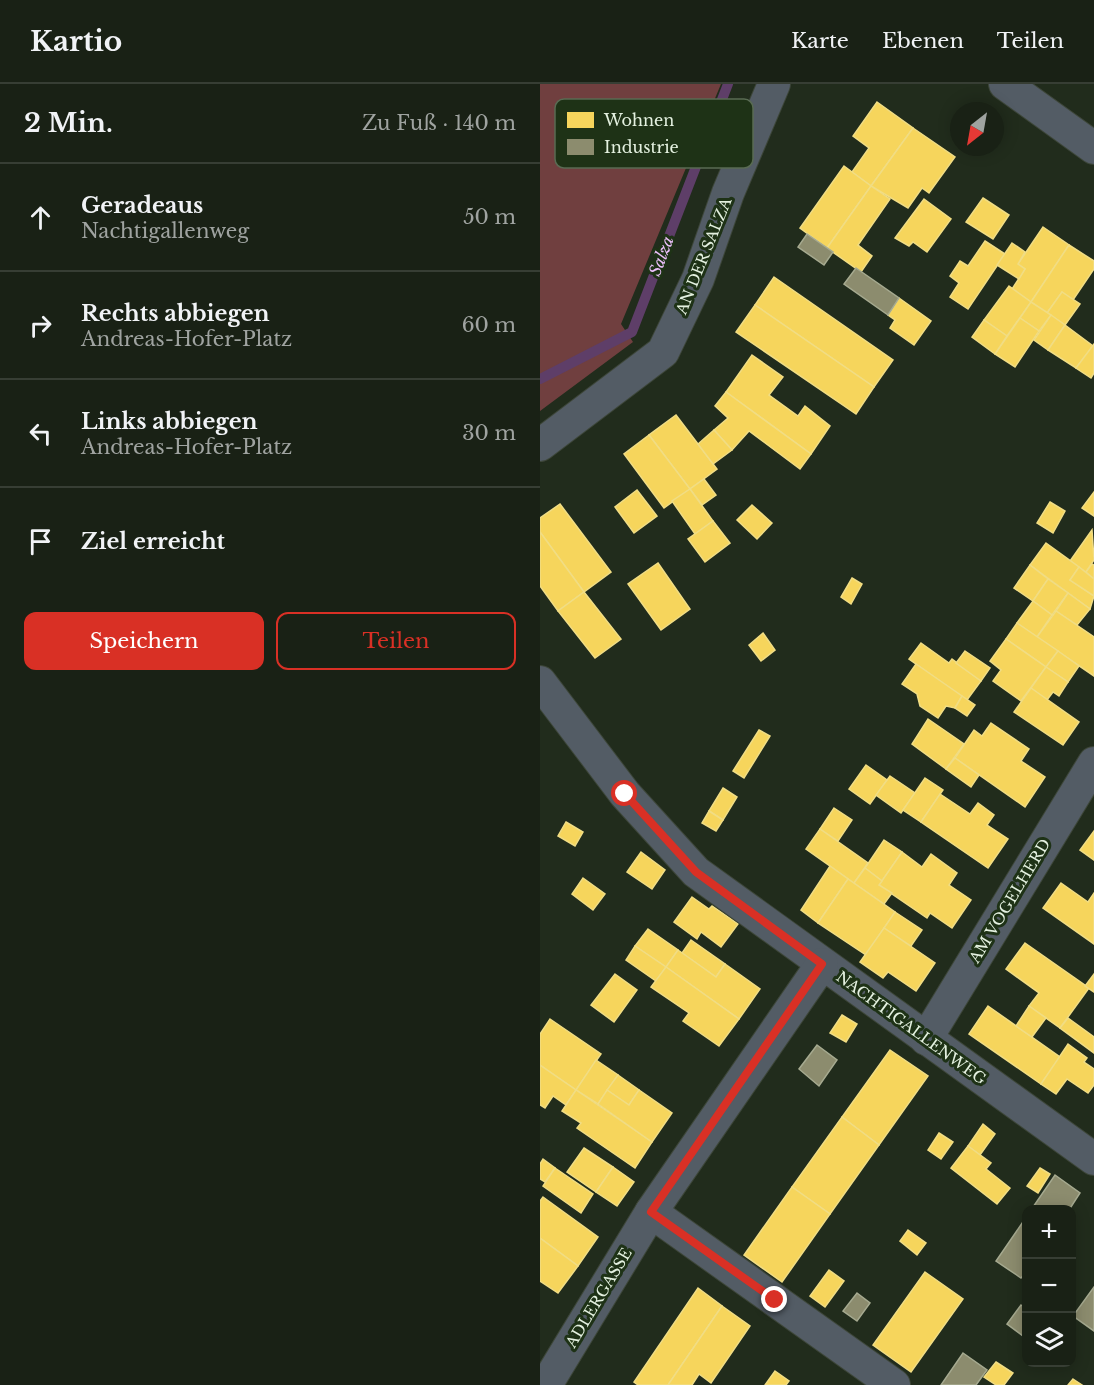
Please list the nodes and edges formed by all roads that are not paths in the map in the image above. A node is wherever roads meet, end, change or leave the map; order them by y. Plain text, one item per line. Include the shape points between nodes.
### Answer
1 (774, 84) edge
2 (1005, 84) edge
3 (753, 134) edge
4 (1094, 148) edge
5 (739, 168) edge
6 (540, 445) edge
7 (540, 682) edge
8 (1094, 763) edge
9 (822, 964) junction
10 (926, 1039) junction
11 (1094, 1159) edge
12 (651, 1212) junction
13 (546, 1385) edge
14 (894, 1385) edge

1 - 3 street, AN DER SALZA
2 - 4 street
5 - 6 street, AN DER SALZA via 698,279 663,352
7 - 9 street, NACHTIGALLENWEG via 625,794 696,872
8 - 10 street, AM VOGELHERD
9 - 10 street, NACHTIGALLENWEG
9 - 12 street, ADLERGASSE
10 - 11 street, NACHTIGALLENWEG
12 - 13 street, ADLERGASSE
12 - 14 street

